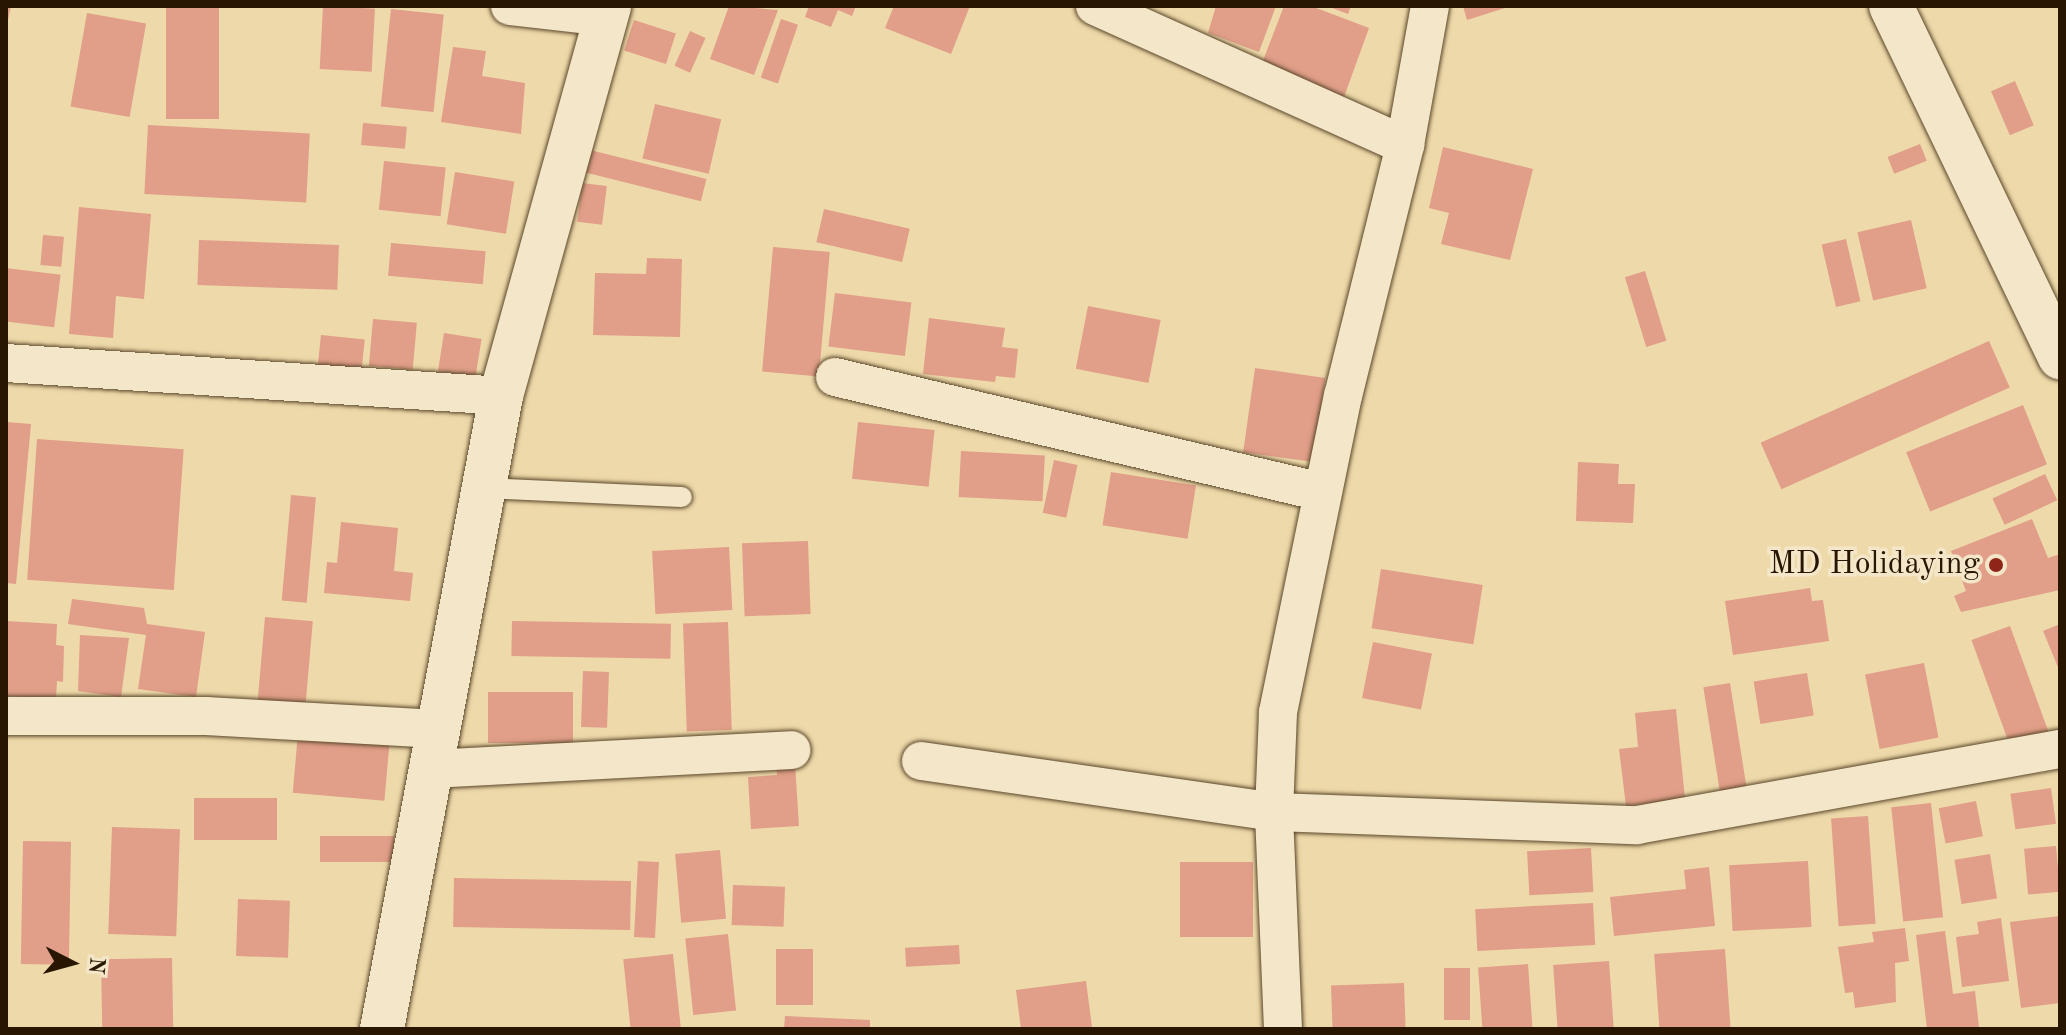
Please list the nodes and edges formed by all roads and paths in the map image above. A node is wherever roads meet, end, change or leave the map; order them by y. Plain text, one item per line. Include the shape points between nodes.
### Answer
1 (510, 6) edge
2 (1095, 6) edge
3 (1430, 6) edge
4 (1891, 6) edge
5 (608, 12) edge
6 (1405, 145) junction
7 (2060, 357) edge
8 (6, 363) edge
9 (835, 377) dead end
10 (501, 396) junction
11 (483, 488) junction
12 (1322, 492) junction
13 (682, 497) dead end
14 (6, 716) edge
15 (434, 749) junction
16 (2060, 749) edge
17 (792, 750) dead end
18 (921, 761) dead end
19 (1274, 812) junction
20 (382, 1029) edge
21 (1283, 1029) edge

1 - 5 street
2 - 6 street
3 - 6 street
4 - 7 street
5 - 10 street
6 - 12 street
8 - 10 street
9 - 12 street
10 - 11 street
11 - 13 lane
11 - 15 street
12 - 19 street via 1278,712
14 - 15 street via 206,716
15 - 17 street
15 - 20 street
16 - 19 street via 1637,825
18 - 19 street
19 - 21 street

